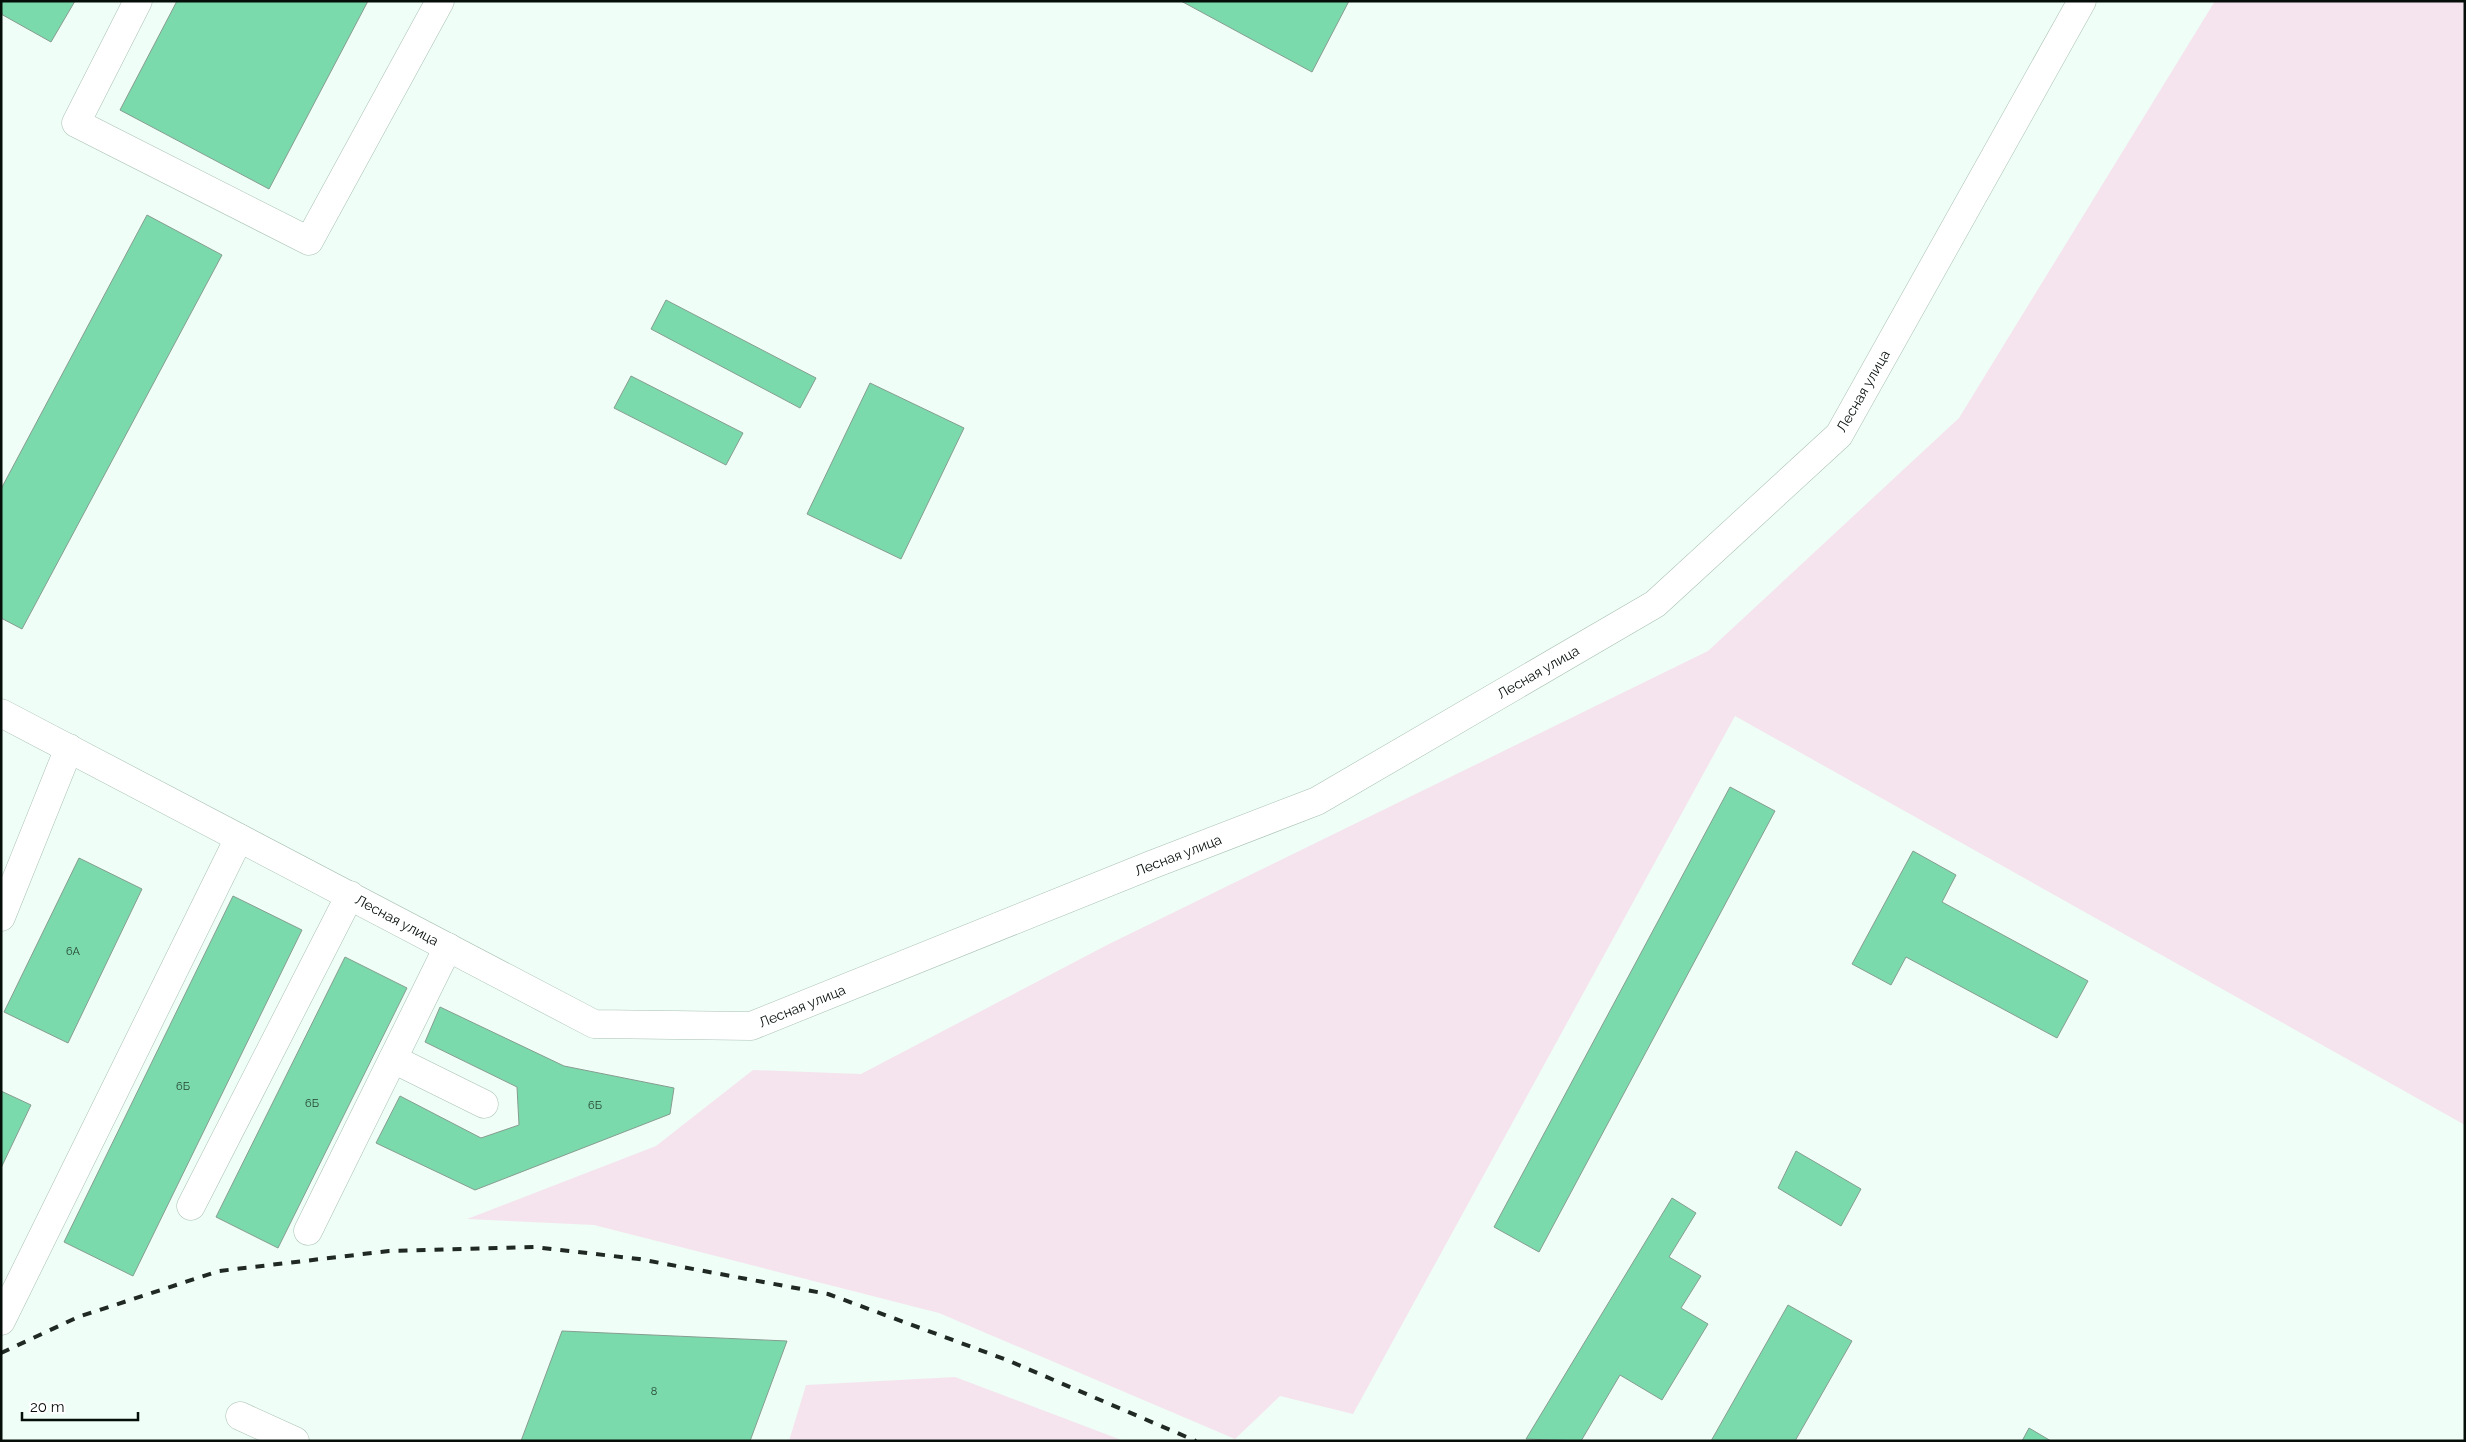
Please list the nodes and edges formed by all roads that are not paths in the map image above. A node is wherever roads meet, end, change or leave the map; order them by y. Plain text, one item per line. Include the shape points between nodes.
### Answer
1 (138, 1) edge
2 (440, 1) edge
3 (2082, 1) edge
4 (1, 713) edge
5 (69, 748) junction
6 (239, 838) junction
7 (350, 895) junction
8 (1, 917) edge
9 (448, 947) junction
10 (393, 1059) junction
11 (484, 1104) dead end
12 (191, 1206) dead end
13 (308, 1231) dead end
14 (1, 1322) edge
15 (240, 1416) dead end
16 (295, 1441) edge

1 - 2 street via 76,123 309,241
3 - 9 street, Лесная улица via 1839,435 1654,604 1317,801 752,1026 594,1024
4 - 5 street, Лесная улица
5 - 6 street, Лесная улица
5 - 8 street
6 - 7 street, Лесная улица
6 - 14 street
7 - 9 street, Лесная улица
7 - 12 street
9 - 10 street
10 - 11 street
10 - 13 street
15 - 16 street

